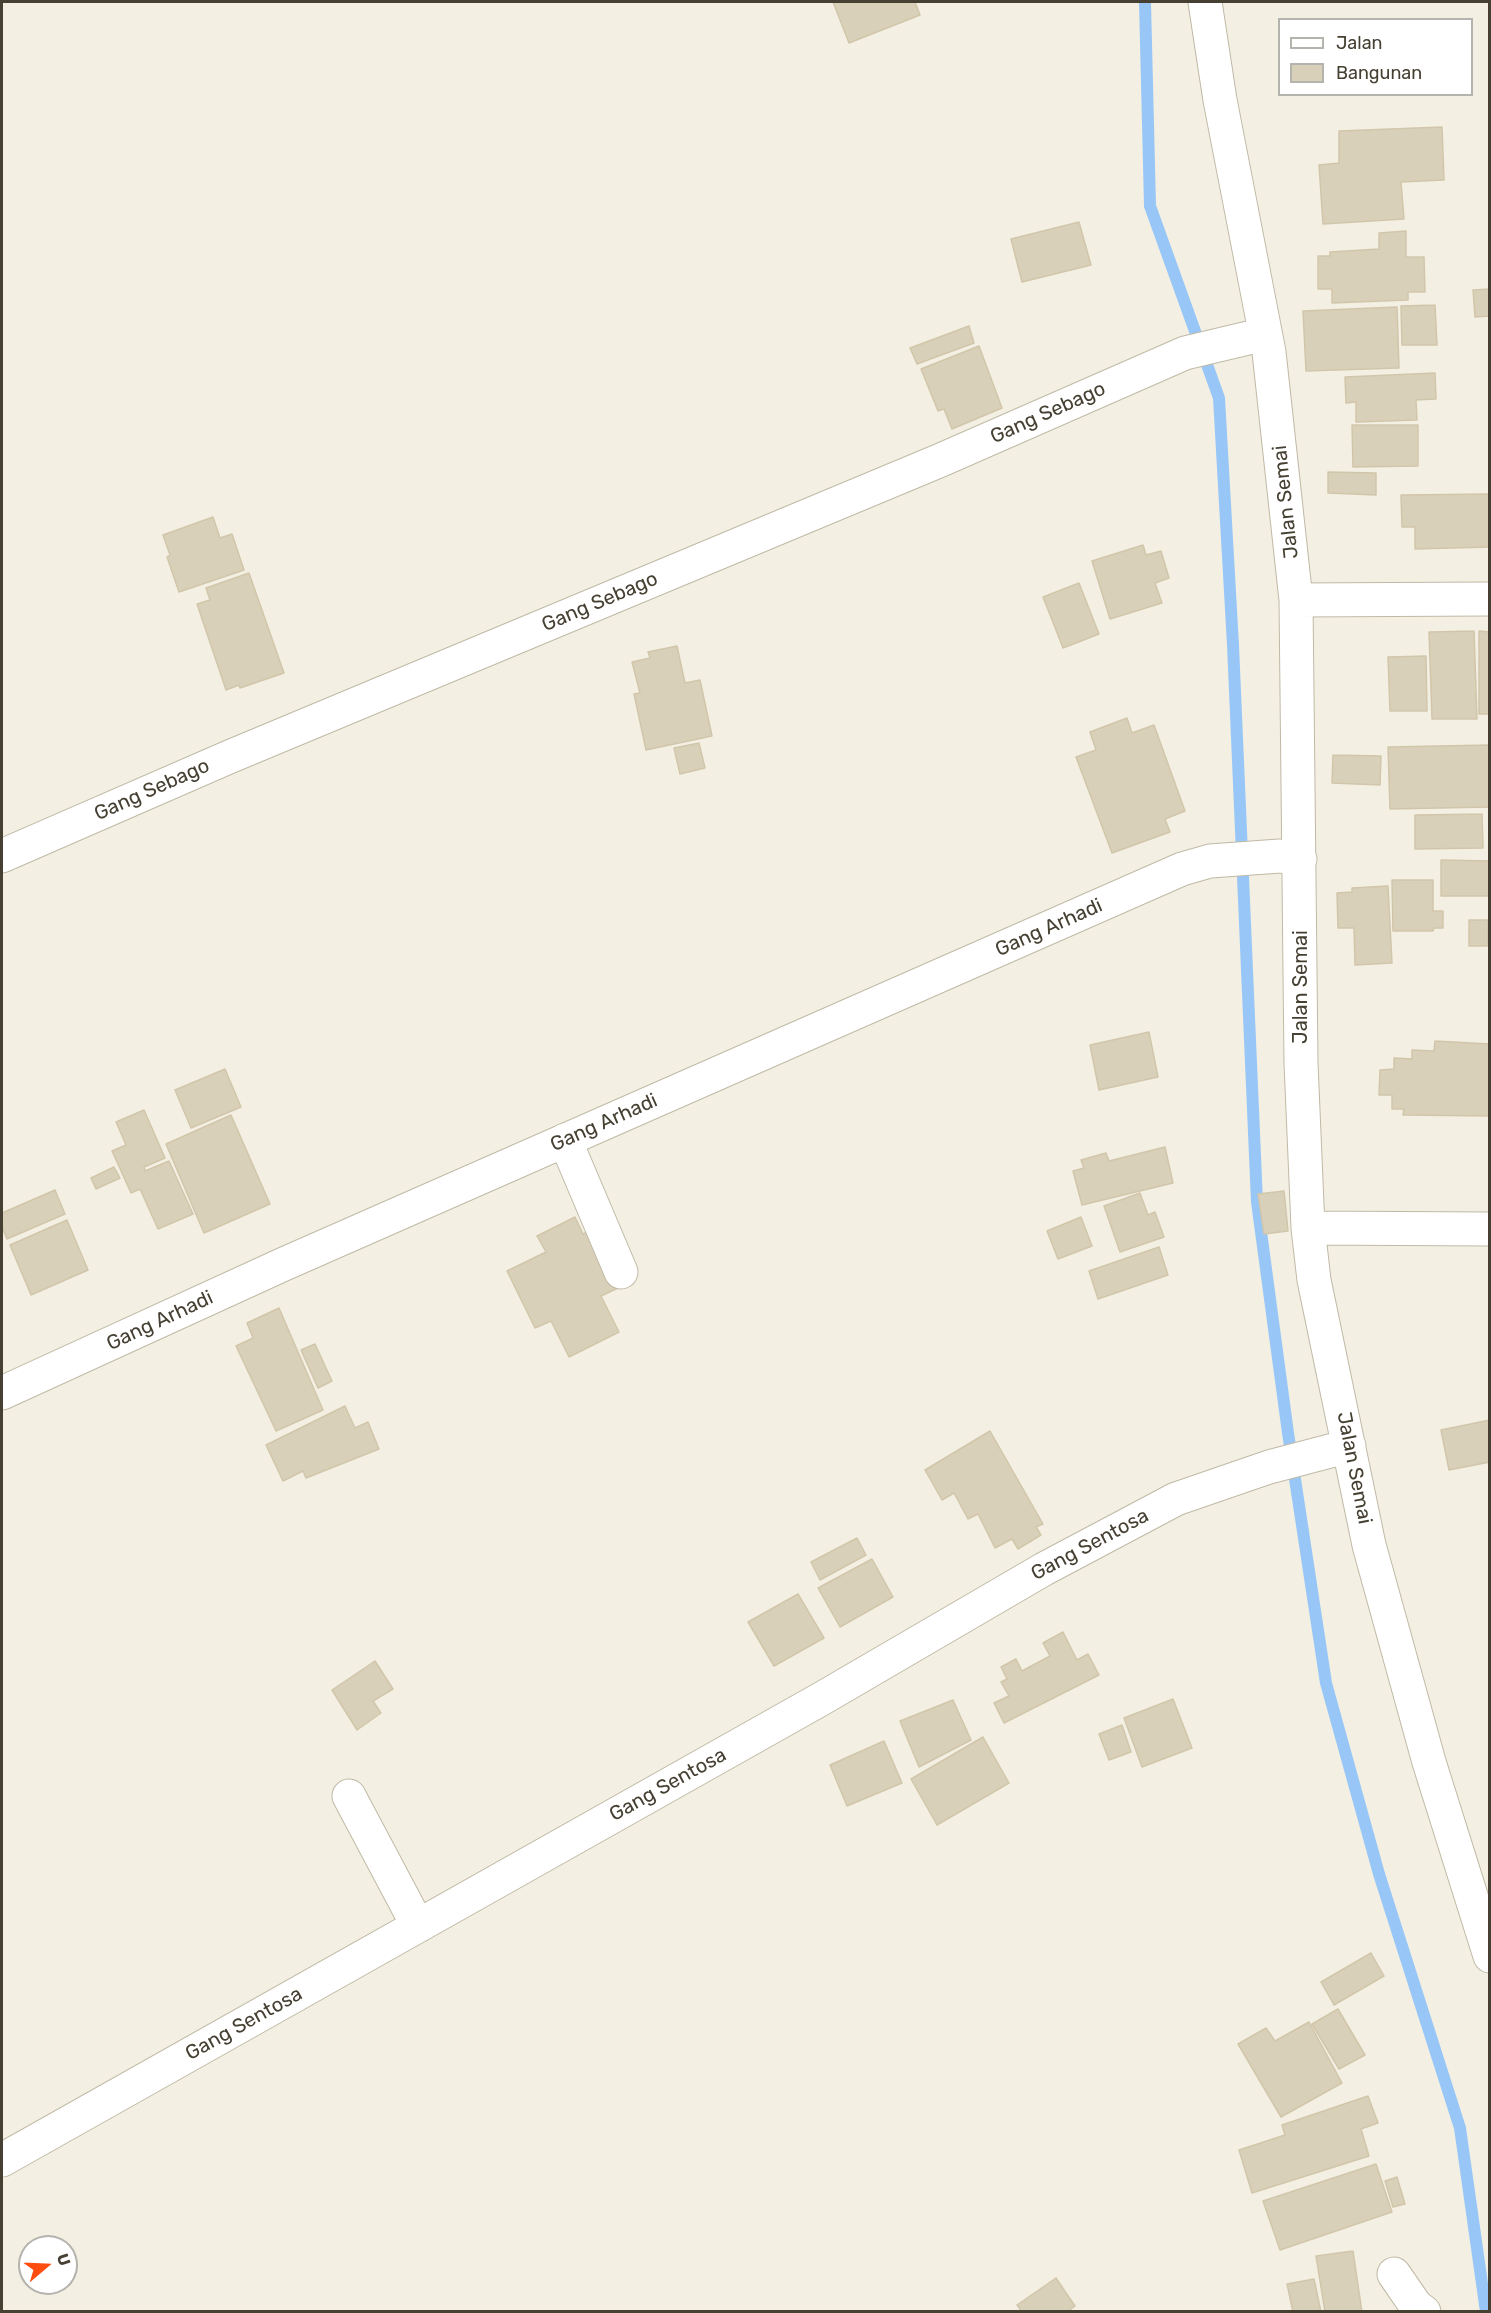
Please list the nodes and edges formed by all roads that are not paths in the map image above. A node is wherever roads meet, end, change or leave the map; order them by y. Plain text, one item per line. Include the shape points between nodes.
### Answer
1 (1205, 2) edge
2 (1265, 334) junction
3 (1490, 599) edge
4 (1296, 600) junction
5 (2, 856) edge
6 (1290, 858) junction
7 (565, 1140) junction
8 (1308, 1228) junction
9 (1490, 1229) edge
10 (621, 1272) dead end
11 (2, 1393) edge
12 (1349, 1446) junction
13 (349, 1796) dead end
14 (1484, 1921) edge
15 (418, 1926) junction
16 (1490, 1956) edge
17 (2, 2160) edge
18 (1394, 2274) dead end
19 (1424, 2312) edge

1 - 2 street, Jalan Semai
2 - 4 street, Jalan Semai
2 - 5 street, Gang Sebago via 1198,349
3 - 4 street
4 - 6 street, Jalan Semai
6 - 7 street, Gang Arhadi via 1210,861 1182,868
6 - 8 street, Jalan Semai
7 - 10 street
7 - 11 street, Gang Arhadi
8 - 9 street
8 - 12 street, Jalan Semai via 1314,1280
12 - 14 street, Jalan Semai via 1369,1545 1429,1762
12 - 15 street, Gang Sentosa via 1176,1498 1044,1569
13 - 15 street
14 - 16 street, Jalan Semai
15 - 17 street, Gang Sentosa
18 - 19 street

